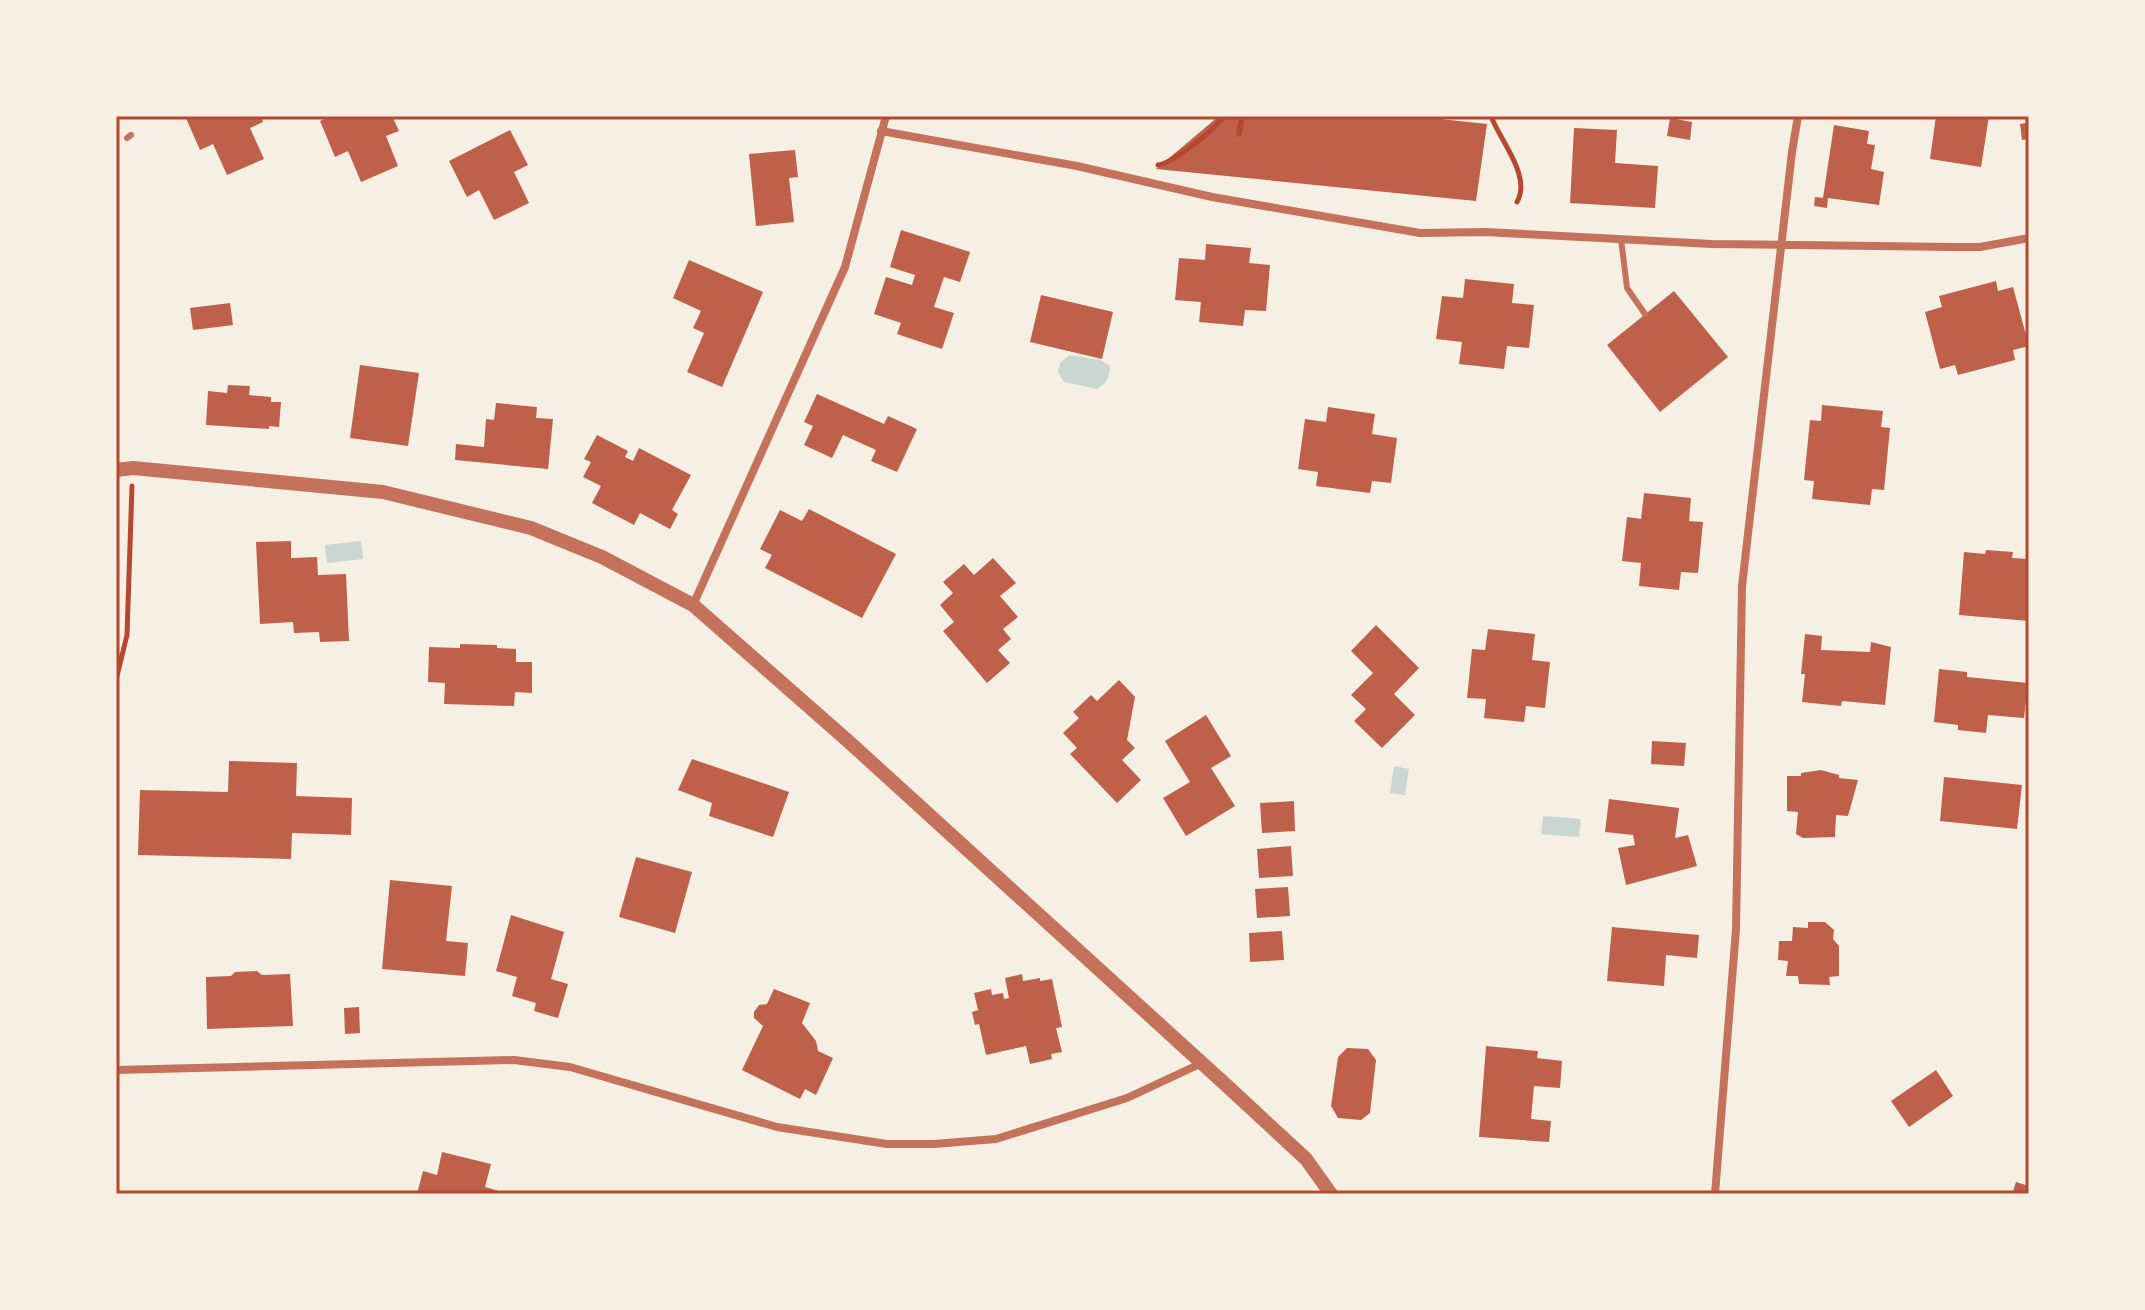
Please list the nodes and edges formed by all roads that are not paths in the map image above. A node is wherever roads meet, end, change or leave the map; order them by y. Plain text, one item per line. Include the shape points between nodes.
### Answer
1 (886, 116) edge
2 (1798, 116) edge
3 (881, 131) junction
4 (2029, 238) edge
5 (1621, 239) junction
6 (1782, 244) junction
7 (1645, 314) dead end
8 (116, 470) edge
9 (693, 605) junction
10 (1202, 1063) junction
11 (116, 1070) edge
12 (1331, 1194) edge
13 (1715, 1194) edge

1 - 3 street
2 - 6 street
3 - 5 street via 1420,233
3 - 9 street via 845,267
4 - 6 street via 1980,247
5 - 6 street
5 - 7 lane via 1627,288
6 - 13 street via 1742,586 1736,929
8 - 9 street via 383,492 531,528 602,557
9 - 10 street
10 - 11 street via 1127,1098 996,1139 919,1144 777,1127 570,1067 514,1060
10 - 12 street via 1306,1159

